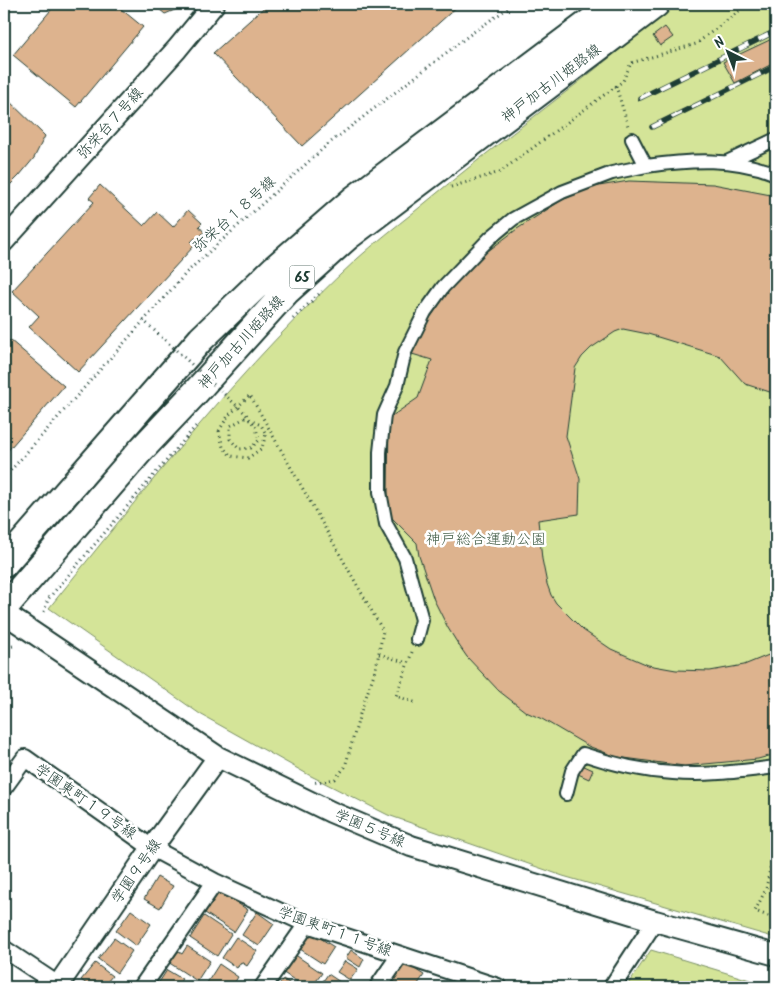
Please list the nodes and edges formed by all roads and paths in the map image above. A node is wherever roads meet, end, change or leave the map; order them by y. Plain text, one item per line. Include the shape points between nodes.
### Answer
1 (214, 4) edge
2 (514, 4) edge
3 (614, 4) edge
4 (656, 4) edge
5 (748, 4) edge
6 (616, 86) junction
7 (632, 139) joint
8 (776, 139) edge
9 (729, 161) junction
10 (646, 166) junction
11 (776, 174) edge
12 (448, 188) dead end
13 (4, 241) edge
14 (324, 288) dead end
15 (144, 320) junction
16 (289, 323) dead end
17 (228, 389) dead end
18 (221, 396) dead end
19 (202, 419) dead end
20 (4, 478) edge
21 (4, 564) edge
22 (4, 608) edge
23 (44, 612) dead end
24 (4, 613) edge
25 (417, 639) joint
26 (13, 646) dead end
27 (4, 651) edge
28 (379, 654) junction
29 (407, 663) junction
30 (417, 703) dead end
31 (218, 756) junction
32 (776, 767) edge
33 (305, 784) dead end
34 (4, 787) edge
35 (566, 794) dead end
36 (776, 838) edge
37 (152, 848) junction
38 (215, 882) junction
39 (776, 919) edge
40 (655, 921) junction
41 (307, 924) junction
42 (4, 949) edge
43 (400, 955) junction
44 (776, 955) edge
45 (57, 986) edge
46 (142, 987) edge
47 (264, 987) edge
48 (378, 987) edge
49 (498, 987) edge
50 (612, 987) edge

1 - 13 street, 弥栄台７号線
2 - 15 path, 弥栄台１８号線 via 472,32 327,145 186,272
3 - 21 main road, 神戸加古川姫路線 / 65 via 353,200 275,268 201,339
4 - 22 main road, 神戸加古川姫路線 / 65 via 347,237 287,291 139,452
5 - 6 path via 696,44 631,63 623,81
6 - 7 path
6 - 12 path via 500,172
7 - 10 street
8 - 9 street
9 - 10 street
9 - 11 street
10 - 25 street via 612,173 562,192 513,219 443,287 425,312 405,352 397,386 384,415 380,492 386,524 406,558 422,620
14 - 16 path
15 - 20 path, 弥栄台１８号線
15 - 28 path, bridge via 246,414 251,421 256,428 259,440 251,448 239,449 230,439 230,426 245,418 253,422 261,424 266,434 262,448 248,458 231,456 223,447 219,431 228,416 250,395 382,631
17 - 18 path
19 - 23 path via 48,598
24 - 31 street, 学園５号線
25 - 29 path
26 - 27 path
28 - 29 path
28 - 33 path via 345,767 335,779
29 - 30 path via 396,696
31 - 37 street, 学園９号線
31 - 40 street, 学園５号線 via 330,812 411,846
32 - 35 street via 717,773 673,773 614,764 586,750 572,771
34 - 37 street, 学園東町１９号線 via 25,758
36 - 39 path via 766,889 755,911
37 - 38 street, 学園東町１１号線
37 - 45 street, 学園９号線
38 - 41 street, 学園東町１１号線
38 - 46 street
40 - 44 street, 学園５号線
40 - 50 street
41 - 43 street, 学園東町１１号線
41 - 47 street
42 - 45 street
43 - 48 street
43 - 49 street, 学園東町１１号線

